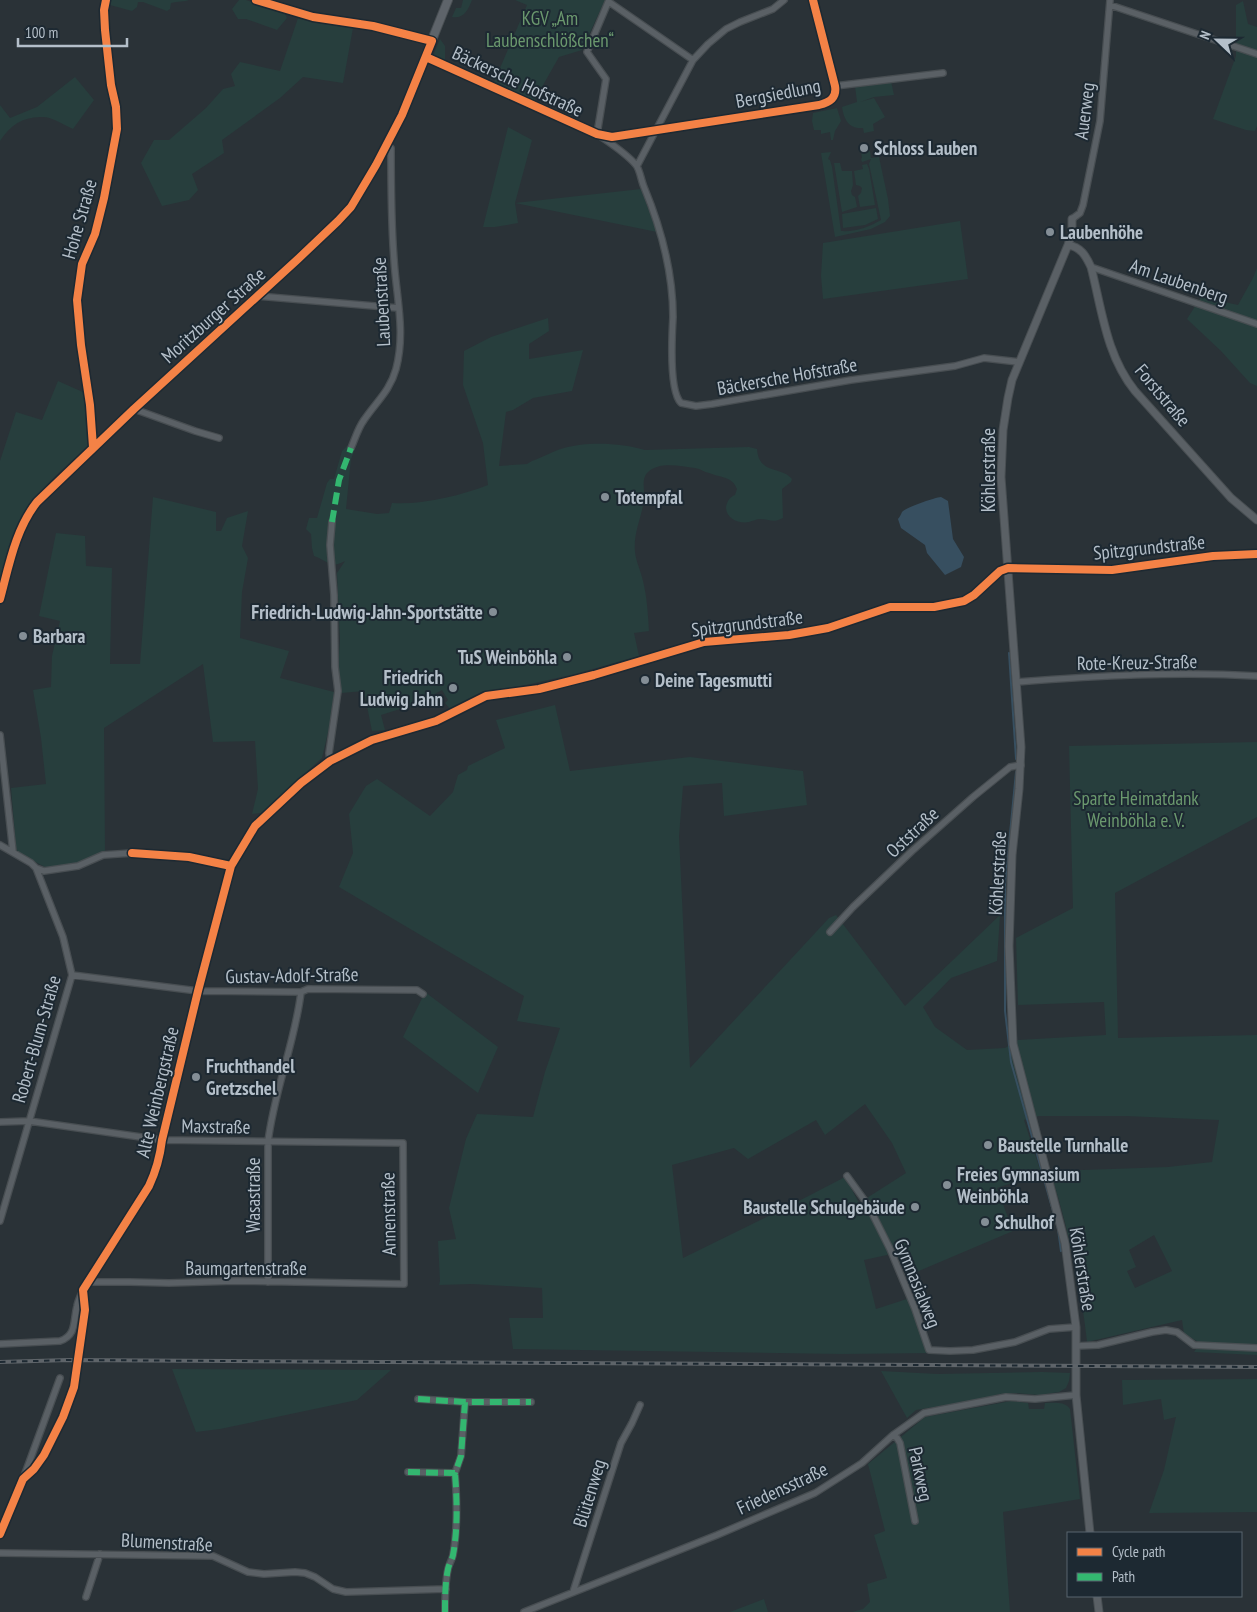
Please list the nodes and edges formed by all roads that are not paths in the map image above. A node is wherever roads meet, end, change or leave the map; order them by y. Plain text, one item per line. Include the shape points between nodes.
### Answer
1 (106, 0) edge
2 (256, 0) edge
3 (448, 0) edge
4 (784, 0) edge
5 (813, 0) edge
6 (609, 1) edge
7 (1110, 2) edge
8 (432, 41) junction
9 (1257, 54) edge
10 (426, 57) junction
11 (693, 60) junction
12 (943, 73) dead end
13 (835, 86) junction
14 (657, 130) junction
15 (597, 134) junction
16 (387, 145) junction
17 (637, 166) junction
18 (1072, 219) joint
19 (1068, 246) junction
20 (1091, 267) junction
21 (257, 296) junction
22 (398, 308) junction
23 (1257, 324) edge
24 (1018, 362) junction
25 (134, 409) junction
26 (219, 438) dead end
27 (93, 447) junction
28 (351, 448) dead end
29 (1257, 520) edge
30 (332, 522) dead end
31 (1257, 554) edge
32 (1008, 568) junction
33 (0, 599) edge
34 (1257, 676) edge
35 (1017, 682) junction
36 (0, 736) edge
37 (330, 761) junction
38 (1021, 765) junction
39 (0, 845) edge
40 (13, 852) junction
41 (132, 853) dead end
42 (231, 866) joint
43 (36, 868) junction
44 (830, 932) dead end
45 (72, 975) junction
46 (198, 991) junction
47 (301, 992) junction
48 (424, 994) dead end
49 (29, 1121) junction
50 (0, 1122) edge
51 (162, 1140) junction
52 (268, 1142) junction
53 (402, 1143) joint
54 (847, 1176) dead end
55 (0, 1221) edge
56 (89, 1282) junction
57 (268, 1282) junction
58 (404, 1284) joint
59 (83, 1290) junction
60 (85, 1310) dead end
61 (1076, 1327) junction
62 (0, 1344) edge
63 (1076, 1346) junction
64 (1257, 1348) edge
65 (60, 1378) dead end
66 (1076, 1395) junction
67 (418, 1399) dead end
68 (464, 1402) junction
69 (531, 1402) dead end
70 (640, 1405) dead end
71 (893, 1436) junction
72 (408, 1472) dead end
73 (455, 1473) junction
74 (915, 1521) dead end
75 (1090, 1532) edge
76 (0, 1534) edge
77 (0, 1553) edge
78 (100, 1554) junction
79 (446, 1589) junction
80 (573, 1592) junction
81 (86, 1597) dead end
82 (1097, 1597) edge
83 (528, 1611) edge
84 (445, 1612) edge
85 (1098, 1612) edge

1 - 27 street, Hohe Straße via 105,30 116,128 104,198 82,264 77,300
2 - 8 street via 313,17 373,26
3 - 8 main road, Moritzburger Straße
4 - 11 street via 773,9 726,29
5 - 13 street, Bergsiedlung
6 - 11 street
6 - 15 street via 587,52 606,79
7 - 9 street
7 - 18 street, Auerweg via 1099,129 1084,205
8 - 10 main road, Moritzburger Straße
10 - 15 street, Bäckersche Hofstraße
10 - 16 main road, Moritzburger Straße
11 - 14 street
12 - 13 street, Bergsiedlung
13 - 14 street, Bergsiedlung via 833,98 819,105
14 - 15 street via 612,138
14 - 17 street
15 - 17 street, Bäckersche Hofstraße
16 - 21 main road, Moritzburger Straße via 351,207
16 - 22 street, Laubenstraße via 391,148 393,254
17 - 24 street, Bäckersche Hofstraße via 656,217 670,272 675,395 681,403 696,406 712,404 955,366 984,358
18 - 19 street, Köhlerstraße
19 - 20 street, Forststraße via 1082,252
19 - 24 street, Köhlerstraße
20 - 23 street, Am Laubenberg
20 - 29 street, Forststraße via 1108,341 1123,375 1231,498
21 - 22 street
21 - 25 main road, Moritzburger Straße
22 - 28 street, Laubenstraße via 401,335 392,381 364,420
24 - 32 street, Köhlerstraße via 1008,398 1001,464
25 - 26 street
25 - 27 main road, Moritzburger Straße
27 - 33 main road, Moritzburger Straße via 28,514 18,536
30 - 37 street via 330,544 338,691
31 - 32 street, Spitzgrundstraße via 1214,556 1112,570
32 - 35 street, Köhlerstraße
32 - 37 street, Spitzgrundstraße via 1000,570 964,601 934,606 890,607 828,628 788,636 699,643 539,690 486,696 436,721 372,740
34 - 35 street, Rote-Kreuz-Straße via 1098,676
35 - 38 street, Köhlerstraße
36 - 40 street
37 - 42 street, Spitzgrundstraße via 255,826
38 - 44 street, Oststraße via 1010,767 973,797 912,851
38 - 61 street, Köhlerstraße via 1012,855 1009,946 1013,1044 1065,1243
39 - 40 street
40 - 43 street
41 - 43 street via 103,855 66,869 44,871
42 - 46 street, Alte Weinbergstraße
43 - 45 street, Robert-Blum-Straße via 63,937
45 - 46 street, Gustav-Adolf-Straße
45 - 49 street, Robert-Blum-Straße
46 - 47 street, Gustav-Adolf-Straße
46 - 51 street, Alte Weinbergstraße
47 - 48 street, Gustav-Adolf-Straße via 417,990
47 - 52 street, Wasastraße via 286,1066 270,1120
49 - 50 street, Maxstraße
49 - 51 street, Maxstraße
49 - 55 street, Robert-Blum-Straße
51 - 52 street, Maxstraße
51 - 56 street, Alte Weinbergstraße via 160,1159 149,1186
52 - 53 street, Maxstraße
52 - 57 street, Wasastraße
53 - 58 street, Annenstraße
54 - 61 street, Gymnasialweg via 868,1205 890,1249 929,1350 973,1350 1015,1342 1049,1329
56 - 57 street, Baumgartenstraße
56 - 59 street, Alte Weinbergstraße
57 - 58 street, Baumgartenstraße
59 - 60 street
59 - 62 street, Alte Weinbergstraße via 68,1339
61 - 63 street, Köhlerstraße
63 - 64 street via 1104,1344 1166,1330 1177,1332 1194,1345
63 - 66 street, Köhlerstraße
65 - 76 street
66 - 71 street, Friedensstraße via 1035,1399 1006,1397 924,1413
66 - 75 street, Köhlerstraße
67 - 68 street
68 - 69 street
68 - 73 street via 461,1456
70 - 80 street, Blütenweg via 619,1449
71 - 74 street, Parkweg via 900,1443
71 - 80 street, Friedensstraße via 862,1463 815,1493
72 - 73 street
73 - 79 street via 456,1520
77 - 78 street, Blumenstraße
78 - 79 street, Blumenstraße via 213,1556 248,1572 305,1573 346,1592
78 - 81 street
79 - 84 street
80 - 83 street, Friedensstraße
82 - 85 street

